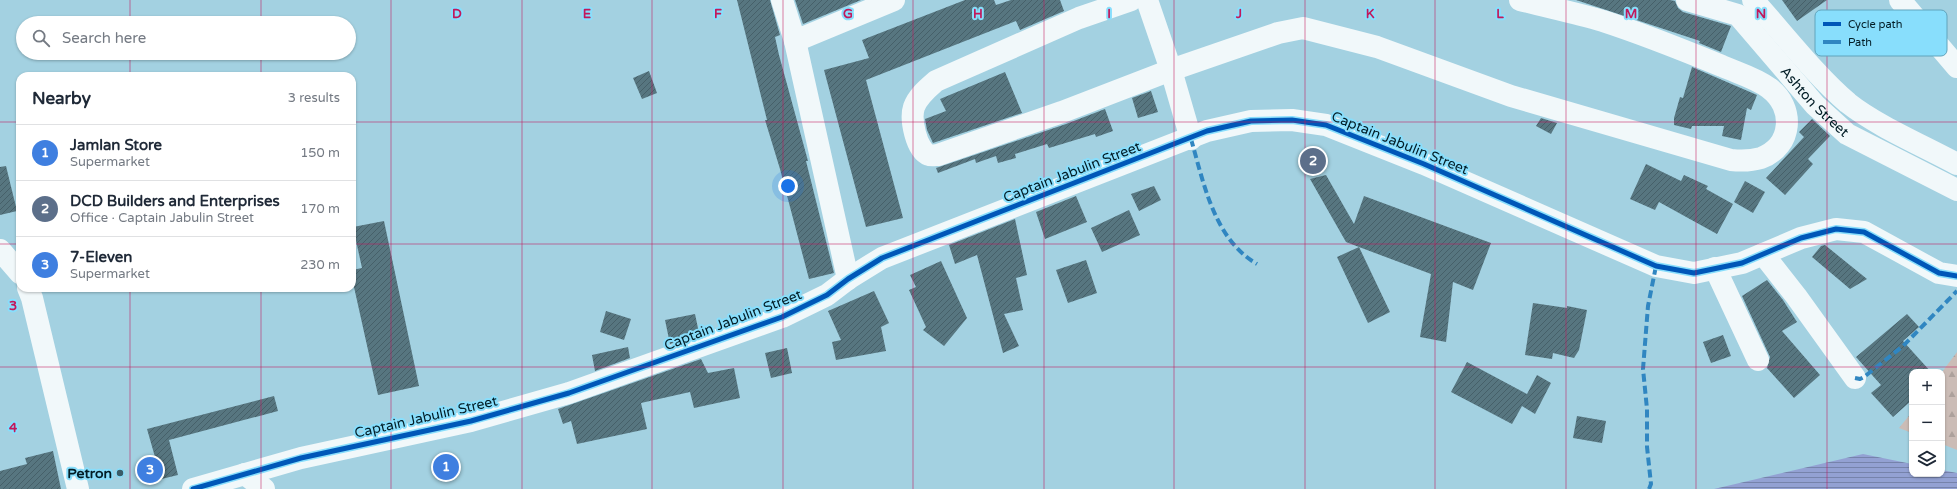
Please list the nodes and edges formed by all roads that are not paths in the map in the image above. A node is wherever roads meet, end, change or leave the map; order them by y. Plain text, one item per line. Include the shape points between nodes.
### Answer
1 (782, 0) edge
2 (894, 0) edge
3 (1131, 0) edge
4 (1147, 0) edge
5 (1520, 0) edge
6 (1687, 0) edge
7 (1753, 0) edge
8 (1900, 0) edge
9 (859, 8) edge
10 (1742, 8) edge
11 (1909, 10) edge
12 (795, 41) junction
13 (1947, 55) edge
14 (1957, 67) edge
15 (1171, 70) junction
16 (1191, 139) junction
17 (1957, 164) edge
18 (1957, 190) edge
19 (0, 250) edge
20 (1763, 254) junction
21 (16, 268) edge
22 (1715, 268) junction
23 (1957, 276) edge
24 (848, 279) junction
25 (29, 292) edge
26 (1758, 360) dead end
27 (1855, 378) dead end
28 (245, 474) junction
29 (78, 489) edge
30 (193, 489) edge
31 (264, 489) edge

1 - 12 street
2 - 9 street
3 - 15 street via 1079,18 936,81 922,94 914,108 914,130 920,149 929,155 938,155 1062,112
4 - 15 street
5 - 15 street via 1603,21 1761,82 1782,101 1788,118 1785,136 1773,150 1761,158 1731,160 1511,96 1377,46 1303,28 1278,33
6 - 10 street, Ashton Street
7 - 17 street, Ashton Street via 1848,103 1865,115
8 - 11 street
9 - 12 street
10 - 18 street, Ashton Street via 1815,106 1847,134
12 - 24 street
13 - 14 street
15 - 16 street
16 - 22 street, Captain Jabulin Street via 1207,132 1251,121 1292,120 1326,125 1424,164 1656,266 1694,273
16 - 24 street, Captain Jabulin Street via 882,258
19 - 21 street
20 - 22 street, Captain Jabulin Street via 1742,263
20 - 23 street, Captain Jabulin Street via 1801,238 1836,229 1864,232 1939,273
20 - 27 street
22 - 26 street
24 - 28 street, Captain Jabulin Street via 827,295 782,317 569,392 471,421 301,458
25 - 29 street
28 - 30 street, Captain Jabulin Street
28 - 31 street

